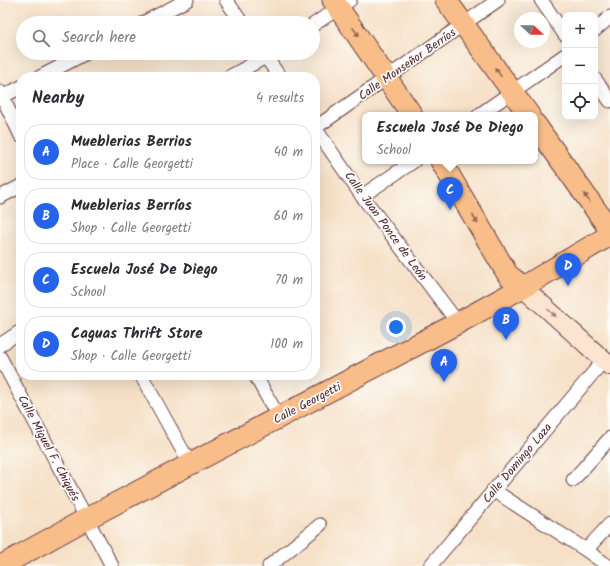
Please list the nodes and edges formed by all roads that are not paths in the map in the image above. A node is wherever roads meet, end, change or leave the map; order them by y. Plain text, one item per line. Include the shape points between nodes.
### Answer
1 (187, 0) edge
2 (226, 0) edge
3 (446, 0) edge
4 (498, 0) edge
5 (541, 0) edge
6 (341, 3) edge
7 (156, 16) edge
8 (237, 16) edge
9 (610, 17) edge
10 (320, 20) edge
11 (464, 24) junction
12 (598, 27) edge
13 (562, 30) edge
14 (562, 57) edge
15 (73, 60) edge
16 (257, 60) edge
17 (270, 60) edge
18 (50, 72) edge
19 (237, 72) edge
20 (277, 72) edge
21 (387, 77) junction
22 (598, 83) edge
23 (16, 89) edge
24 (512, 91) junction
25 (1, 96) edge
26 (610, 101) edge
27 (410, 112) edge
28 (483, 112) edge
29 (527, 112) edge
30 (320, 124) edge
31 (16, 126) edge
32 (538, 128) edge
33 (320, 135) edge
34 (410, 164) edge
35 (444, 164) edge
36 (16, 189) edge
37 (362, 196) junction
38 (0, 197) edge
39 (610, 230) edge
40 (610, 234) edge
41 (523, 287) junction
42 (458, 323) junction
43 (16, 334) edge
44 (0, 345) edge
45 (0, 357) edge
46 (607, 363) edge
47 (144, 380) edge
48 (258, 380) edge
49 (279, 418) junction
50 (610, 438) edge
51 (190, 464) junction
52 (573, 480) dead end
53 (493, 490) junction
54 (86, 519) junction
55 (610, 524) edge
56 (320, 525) dead end
57 (586, 550) junction
58 (433, 565) edge
59 (1, 566) edge
60 (112, 566) edge
61 (269, 566) edge
62 (608, 566) edge

1 - 7 street
2 - 8 street
3 - 11 main road
4 - 11 street, Calle Monseñor Berríos
5 - 13 street
6 - 10 street
6 -> 21 main road
9 - 12 street
11 - 21 street, Calle Monseñor Berríos
24 -> 11 main road
14 - 24 street
15 - 18 street
16 - 19 street
17 - 20 street
21 - 27 main road
21 - 30 street, Calle Monseñor Berríos
22 - 26 street
23 - 25 street
24 - 28 street
24 - 29 main road
25 - 31 street
39 -> 32 main road
33 - 37 street, Calle Juan Ponce de León
34 - 37 street
35 -> 41 main road via 508,275
36 - 38 street
37 - 42 street, Calle Juan Ponce de León
40 - 41 main road, Calle Georgetti
41 - 42 main road, Calle Georgetti
41 -> 46 main road
42 - 49 main road, Calle Georgetti
43 - 44 street
45 - 54 street, Calle Miguel F. Chiqués
46 - 53 street, Calle Domingo Laza
47 - 51 street
48 - 49 street
49 - 51 main road, Calle Georgetti
50 - 52 street
51 - 54 main road, Calle Georgetti
53 - 57 street
53 - 58 street, Calle Domingo Laza
54 - 59 main road, Calle Georgetti
54 - 60 street, Calle Miguel F. Chiqués
55 - 57 street
56 - 61 street
57 - 62 street

